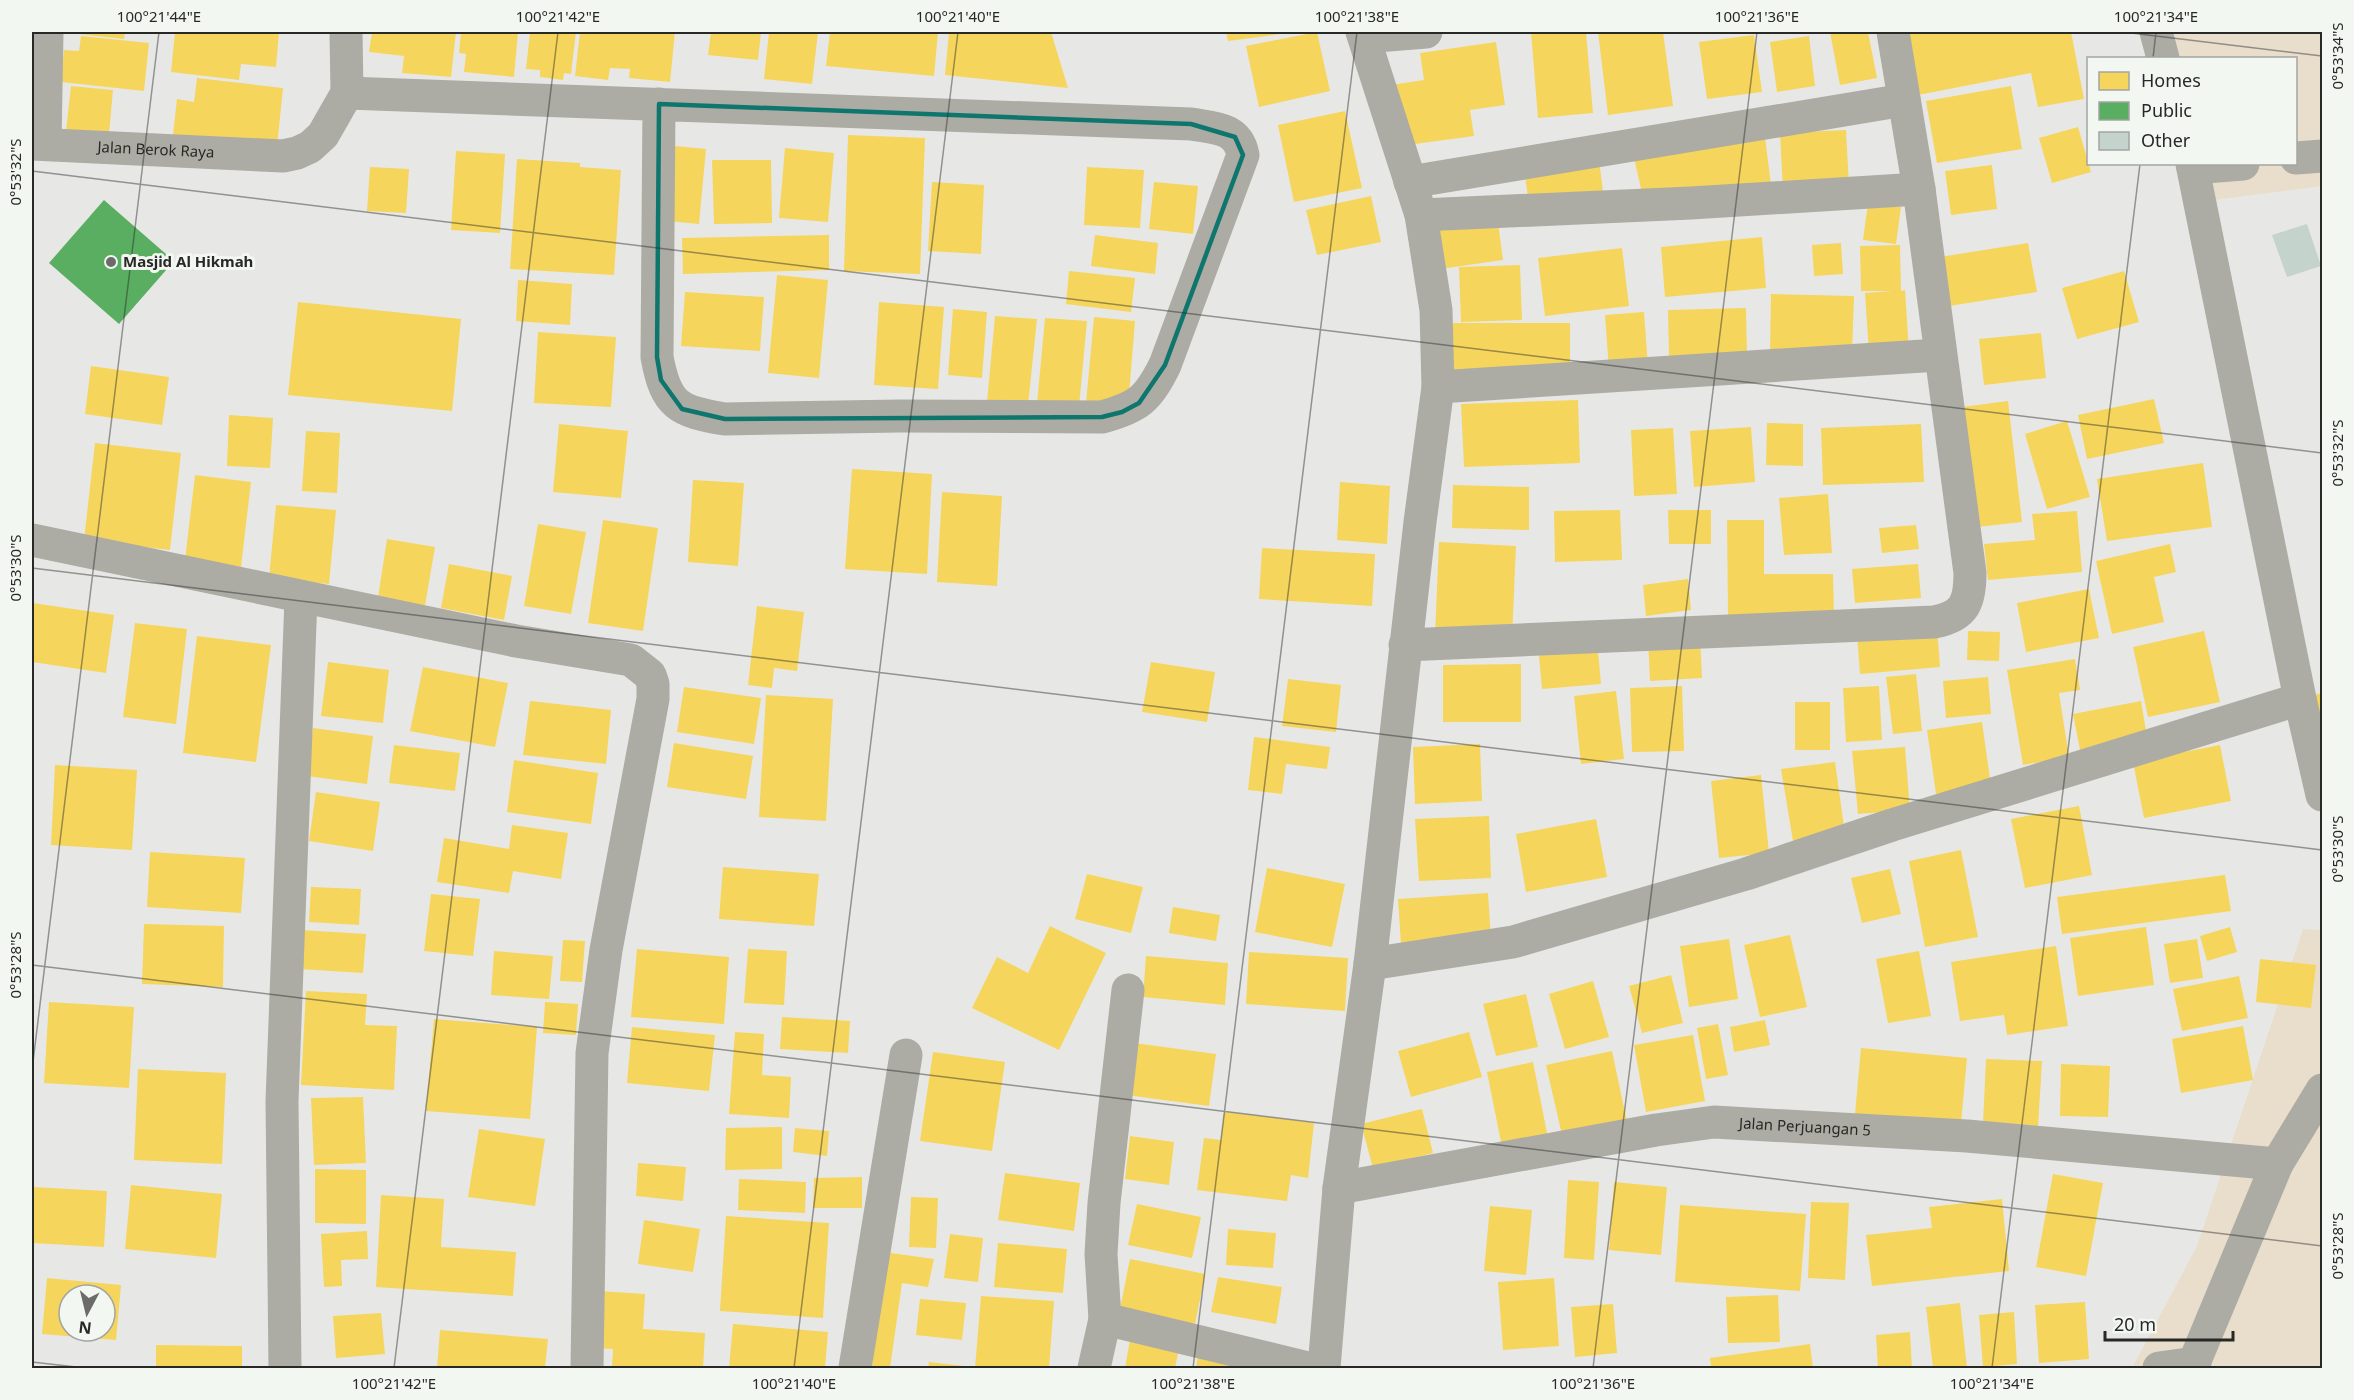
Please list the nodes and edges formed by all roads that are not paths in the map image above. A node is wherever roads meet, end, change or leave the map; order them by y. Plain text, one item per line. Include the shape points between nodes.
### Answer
1 (47, 32) edge
2 (346, 32) edge
3 (1426, 32) edge
4 (1893, 32) edge
5 (2156, 32) edge
6 (1363, 34) edge
7 (2163, 57) edge
8 (347, 93) junction
9 (1904, 100) junction
10 (659, 104) junction
11 (38, 144) edge
12 (2322, 156) edge
13 (2297, 158) edge
14 (2218, 165) edge
15 (2192, 166) edge
16 (1410, 182) junction
17 (1918, 189) junction
18 (1421, 215) junction
19 (1939, 355) junction
20 (1438, 387) junction
21 (32, 540) edge
22 (301, 598) junction
23 (1405, 645) junction
24 (2300, 699) junction
25 (2322, 795) edge
26 (1370, 964) junction
27 (1128, 990) dead end
28 (906, 1055) dead end
29 (2322, 1090) edge
30 (2277, 1164) junction
31 (1339, 1188) junction
32 (1105, 1319) junction
33 (2194, 1366) edge
34 (285, 1368) edge
35 (587, 1368) edge
36 (855, 1368) edge
37 (1094, 1368) edge
38 (1308, 1368) edge
39 (1324, 1368) edge
40 (2159, 1368) edge

1 - 11 street
2 - 8 street
3 - 6 street
4 - 9 street
5 - 7 street
6 - 16 street
8 - 10 street
8 - 11 street, Jalan Berok Raya via 323,135 310,147 283,156
9 - 16 street
9 - 17 street
10 - 10 street via 1191,124 1235,137 1243,155 1165,365 1155,385 1139,403 1122,412 1102,417 725,419 682,409 661,380 657,357
12 - 13 street
14 - 15 street
15 - 24 street
16 - 18 street
17 - 18 street
17 - 19 street
18 - 20 street via 1436,310
19 - 20 street
19 - 23 street via 1970,573 1967,602 1954,616 1934,622
20 - 23 street
21 - 22 street
22 - 34 street via 282,1101
22 - 35 street via 631,660 650,675 653,699 606,950 592,1053
23 - 26 street
24 - 25 street
24 - 26 street via 1746,874 1524,939
26 - 31 street
27 - 32 street via 1104,1203 1101,1254
28 - 36 street
29 - 30 street
30 - 31 street, Jalan Perjuangan 5 via 1967,1136 1714,1122
30 - 33 street
31 - 39 street
32 - 37 street
32 - 38 street
33 - 40 street

